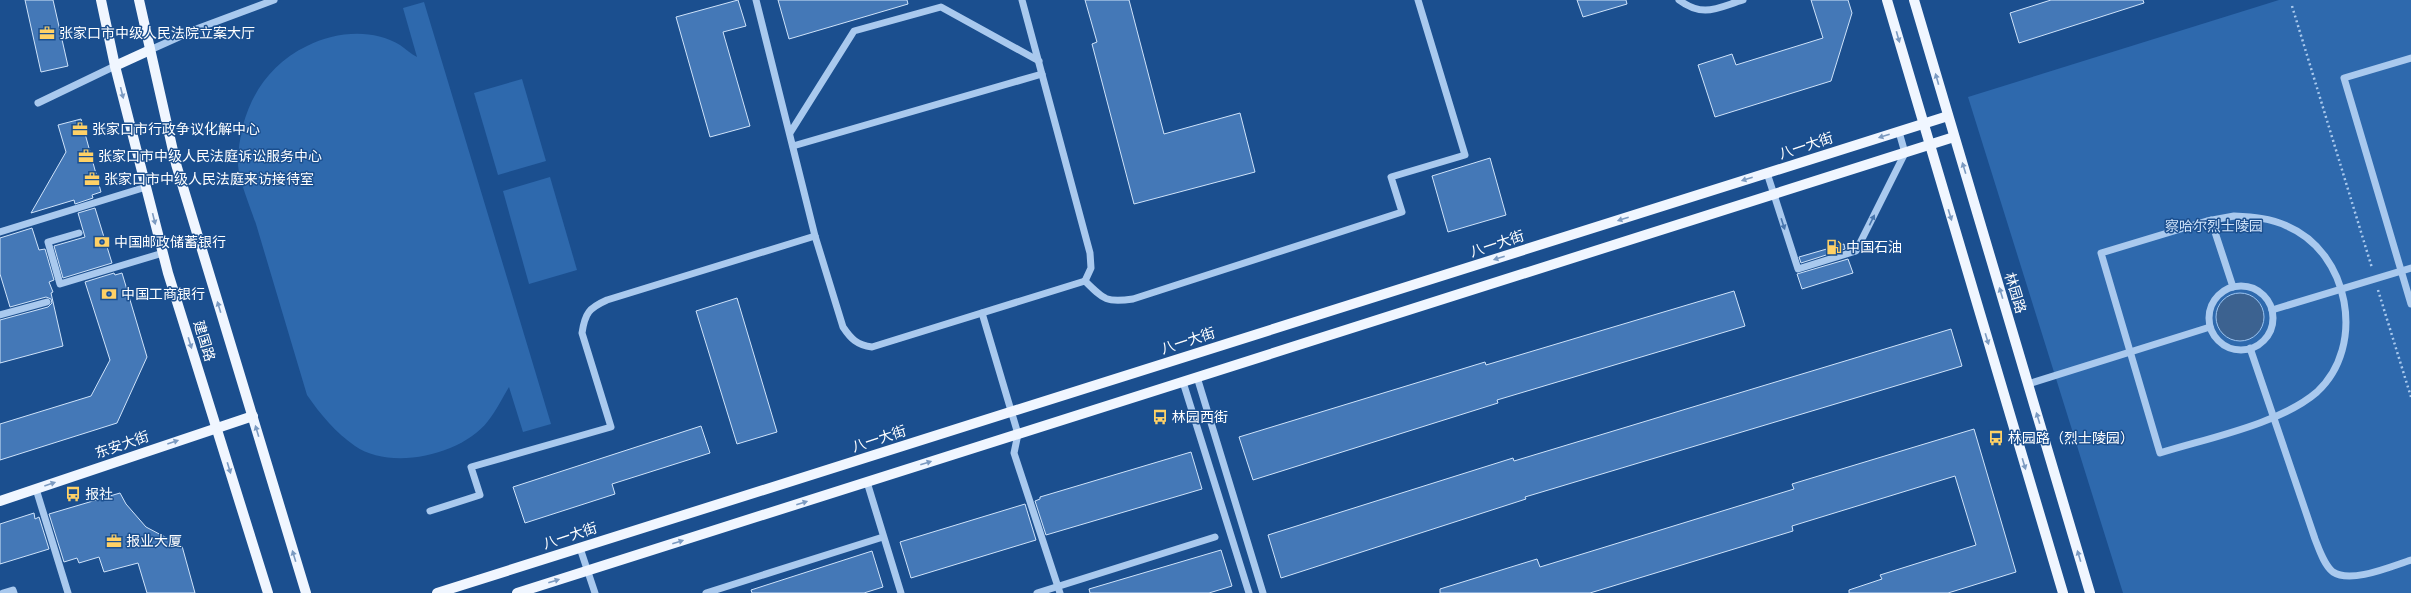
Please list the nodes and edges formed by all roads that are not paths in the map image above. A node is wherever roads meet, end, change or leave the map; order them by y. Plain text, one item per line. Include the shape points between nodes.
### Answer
1 (101, 0) edge
2 (139, 0) edge
3 (274, 0) edge
4 (756, 0) edge
5 (1022, 0) edge
6 (1418, 0) edge
7 (1679, 0) edge
8 (1743, 0) edge
9 (1887, 0) edge
10 (1914, 0) edge
11 (150, 50) junction
12 (2411, 58) edge
13 (1039, 61) junction
14 (115, 66) junction
15 (1042, 74) junction
16 (38, 103) dead end
17 (1948, 116) junction
18 (1924, 124) junction
19 (1899, 132) junction
20 (790, 133) junction
21 (1954, 137) junction
22 (1930, 145) junction
23 (793, 146) junction
24 (1905, 153) junction
25 (1767, 173) junction
26 (146, 187) junction
27 (1773, 195) junction
28 (2211, 220) junction
29 (0, 232) edge
30 (79, 233) dead end
31 (815, 236) junction
32 (163, 253) junction
33 (2411, 268) edge
34 (2401, 271) junction
35 (1085, 281) junction
36 (2233, 287) junction
37 (2342, 289) junction
38 (47, 302) dead end
39 (2411, 304) edge
40 (2272, 310) junction
41 (1, 313) edge
42 (982, 313) junction
43 (2210, 327) junction
44 (2250, 348) junction
45 (2130, 352) junction
46 (1197, 378) junction
47 (1183, 382) junction
48 (2028, 384) junction
49 (1012, 412) junction
50 (253, 416) junction
51 (2274, 418) junction
52 (216, 428) junction
53 (1018, 434) junction
54 (867, 482) junction
55 (36, 488) junction
56 (0, 501) edge
57 (430, 511) dead end
58 (883, 537) junction
59 (1215, 537) dead end
60 (580, 548) junction
61 (2411, 560) edge
62 (588, 570) junction
63 (1059, 590) edge
64 (3, 593) edge
65 (14, 593) edge
66 (68, 593) edge
67 (268, 593) edge
68 (306, 593) edge
69 (437, 593) edge
70 (517, 593) edge
71 (595, 593) edge
72 (706, 593) edge
73 (901, 593) edge
74 (1037, 593) edge
75 (1249, 593) edge
76 (1263, 593) edge
77 (2063, 593) edge
78 (2090, 593) edge

1 - 14 main road, 建国路
2 - 11 main road, 建国路
3 - 11 street via 199,28
4 - 20 street
5 - 13 street
6 - 35 street via 1465,155 1391,177 1402,212 1133,299 1114,302 1098,294
7 - 8 street via 1690,8 1707,12
9 -> 18 main road
17 -> 10 main road, 林园路
11 - 14 main road
50 -> 11 main road, 建国路 via 176,164
12 - 34 street via 2344,78
13 - 15 street
13 - 20 street via 941,7 854,31
14 - 16 street
14 -> 26 main road, 建国路
15 - 23 street
15 - 35 street via 1090,253 1091,268
17 - 18 main road, 八一大街
17 - 21 main road, 林园路
18 - 19 main road, 八一大街
18 - 22 main road
19 - 24 street
19 -> 25 main road, 八一大街
20 - 23 street
21 - 22 main road
48 -> 21 main road, 林园路
22 - 24 main road
22 -> 77 main road
23 - 31 street
24 - 27 main road
27 -> 24 street via 1798,269 1856,251
25 - 27 street
25 -> 49 main road, 八一大街
26 - 29 street
26 -> 32 main road, 建国路
27 - 46 main road
28 - 36 street
28 - 37 street via 2234,216 2262,217 2288,226 2311,242 2329,262
28 - 45 street via 2100,253
30 - 32 street via 48,242 60,284
31 - 42 street via 843,327 859,345 872,347
31 - 57 street via 591,307 584,319 582,333 611,427 471,466 480,495
32 -> 52 main road, 建国路
33 - 34 street
34 - 37 street
34 - 39 street
35 - 42 street
36 - 40 street via 2255,288 2264,294
36 - 43 street via 2216,297 2211,306
37 - 40 street
37 - 51 street via 2346,314 2344,342 2334,368 2318,391 2296,408
38 - 41 street
40 - 44 street via 2273,324 2269,334 2263,342
42 - 49 street
43 - 44 street via 2215,337 2232,349
43 - 45 street
44 - 51 street
45 - 48 street
45 - 51 street via 2160,453
46 - 47 main road
46 - 76 street
47 - 53 main road
47 - 75 street
78 -> 48 main road, 林园路
49 - 53 street
49 - 60 main road, 八一大街
50 - 52 main road, 东安大街
68 -> 50 main road, 建国路
51 - 61 street via 2315,539 2324,561 2333,572 2360,576
55 -> 52 main road, 东安大街
52 -> 67 main road, 建国路
54 -> 53 main road
53 - 63 street via 1014,452
54 - 58 street
62 -> 54 main road
55 - 56 main road, 东安大街
55 - 66 street
58 - 72 street
58 - 73 street
59 - 63 street
60 - 62 street
60 - 69 main road, 八一大街
70 -> 62 main road
62 - 71 street
63 - 74 street
64 - 65 street via 13,590

